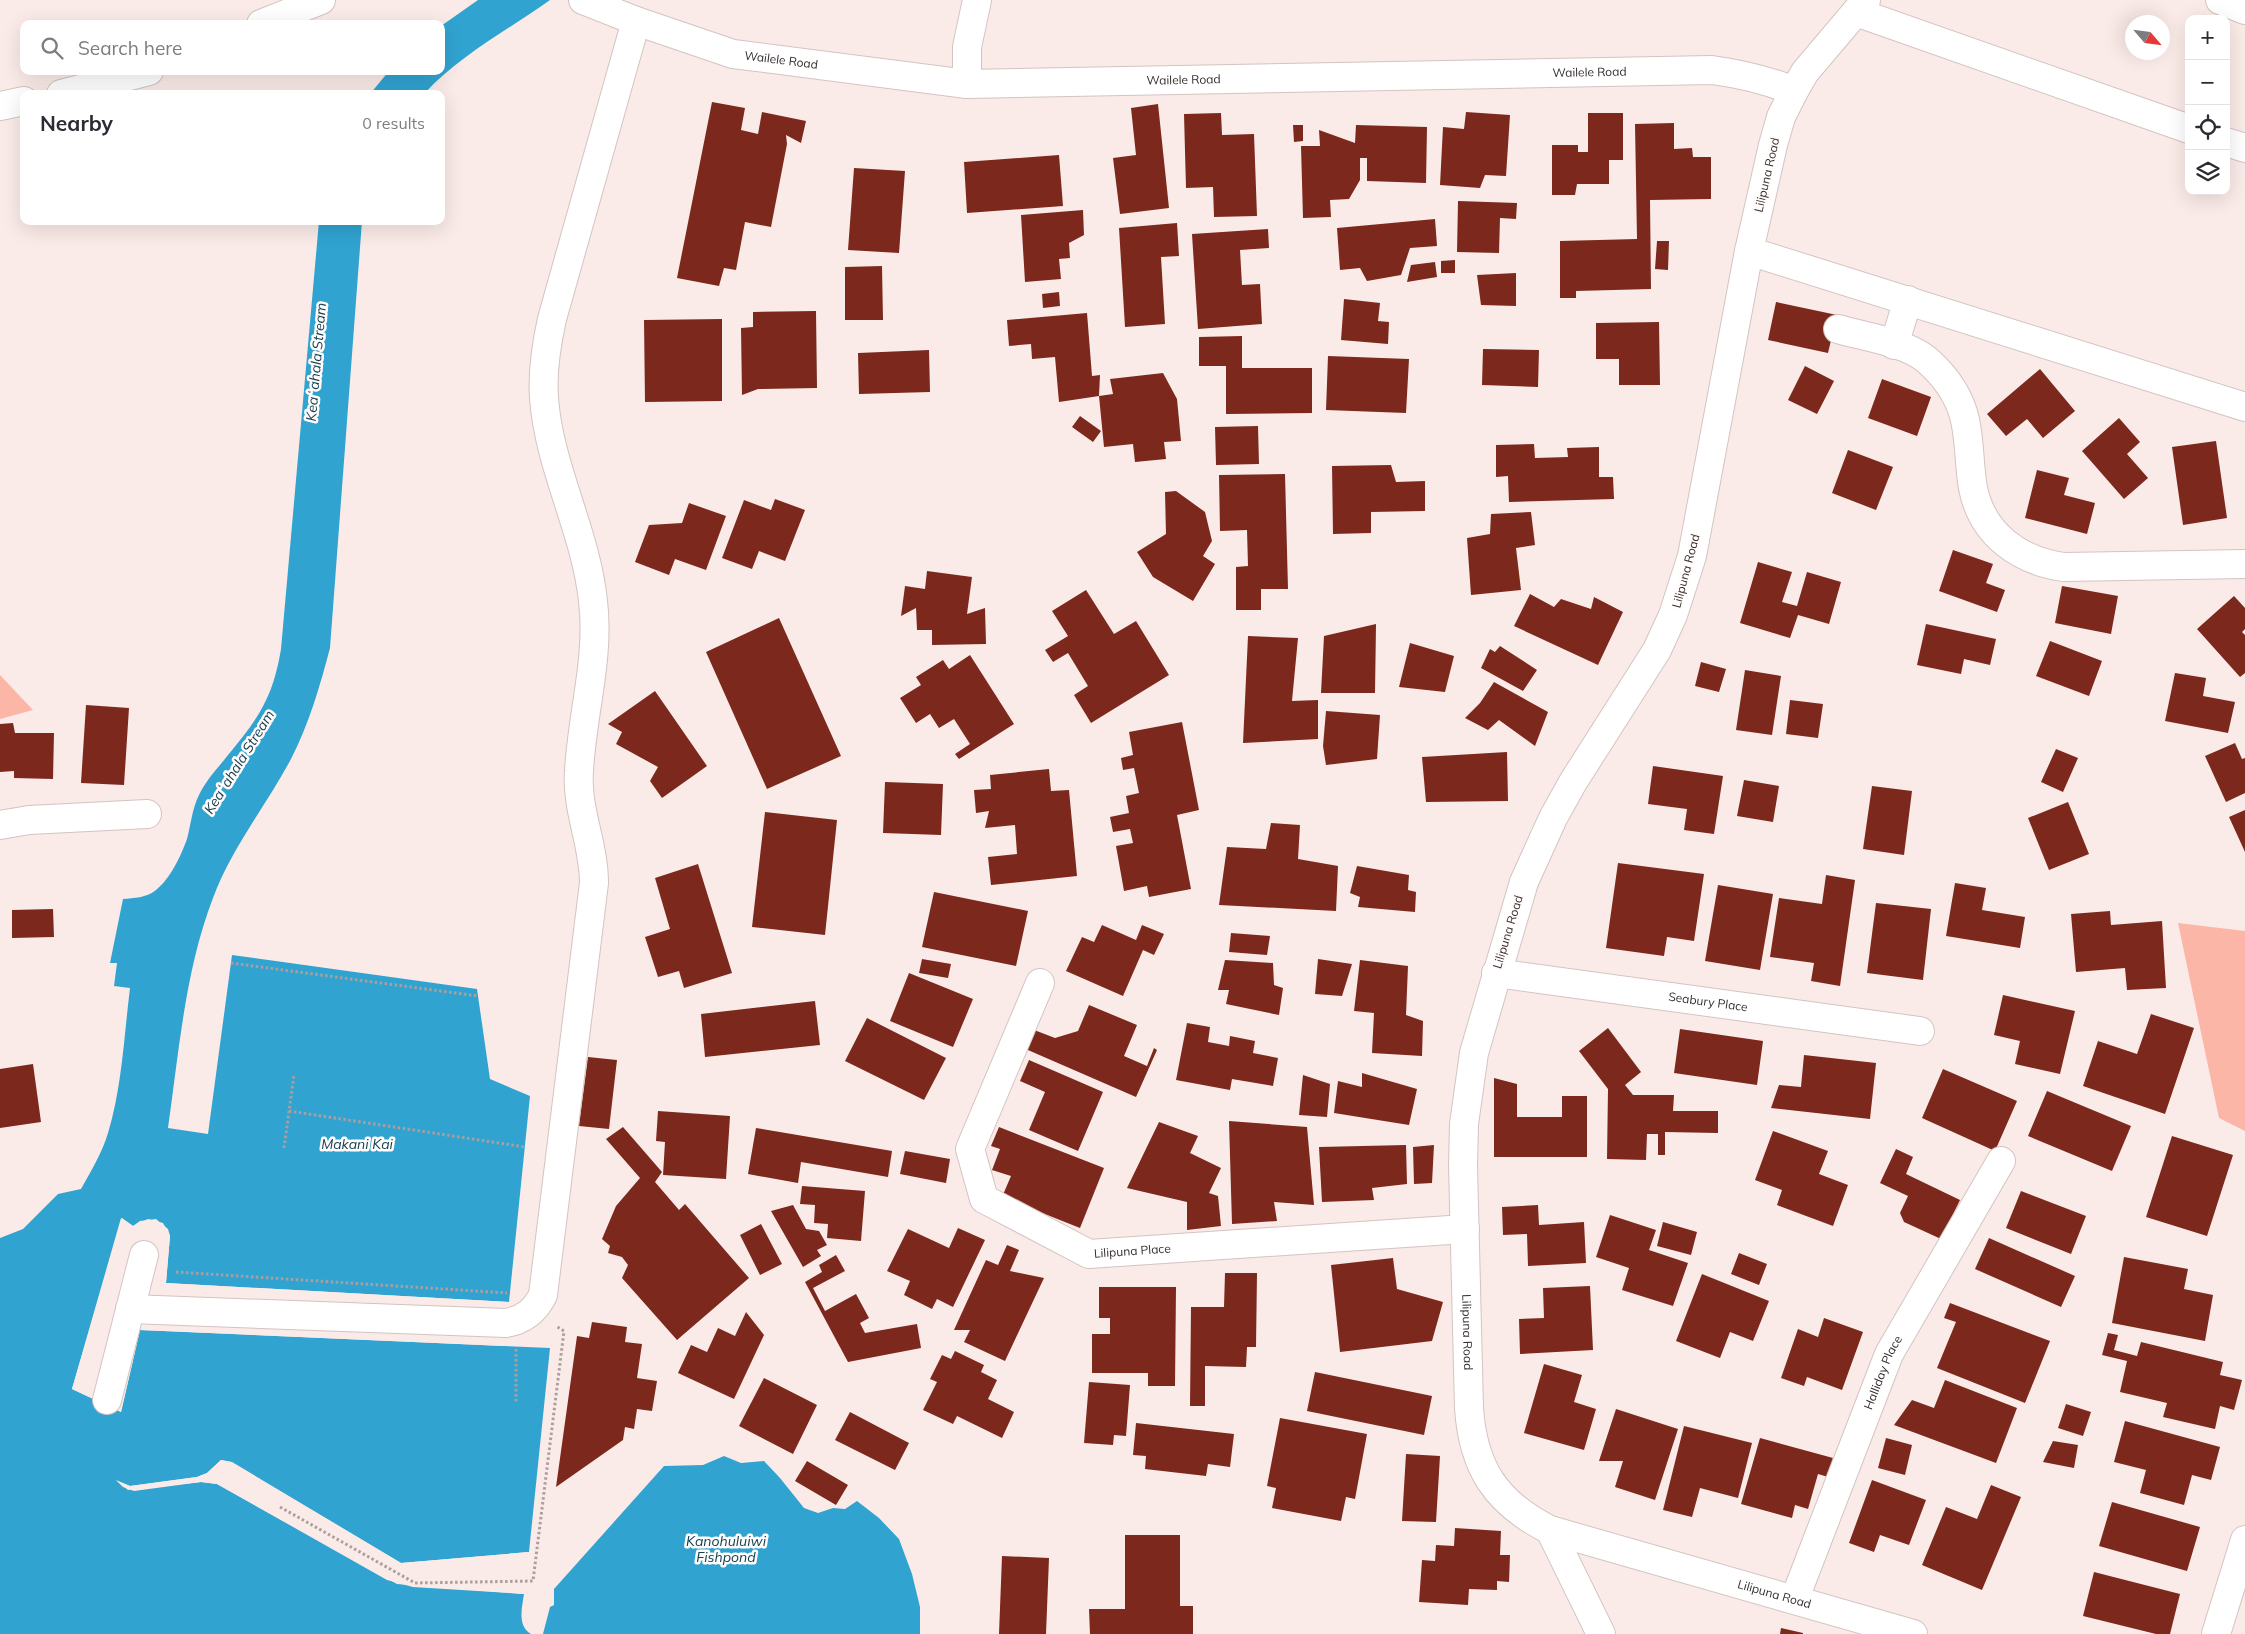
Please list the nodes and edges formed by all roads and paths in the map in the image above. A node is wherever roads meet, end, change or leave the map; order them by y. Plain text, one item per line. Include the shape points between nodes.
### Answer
1 (320, 0) edge
2 (583, 0) edge
3 (977, 0) edge
4 (2220, 0) edge
5 (1861, 6) edge
6 (2245, 10) edge
7 (271, 20) edge
8 (636, 21) junction
9 (135, 75) edge
10 (967, 84) junction
11 (76, 90) edge
12 (1794, 91) junction
13 (20, 102) edge
14 (0, 106) edge
15 (2185, 128) edge
16 (2230, 143) edge
17 (2245, 148) edge
18 (1750, 251) junction
19 (1908, 300) junction
20 (1838, 329) dead end
21 (1894, 345) junction
22 (2245, 407) edge
23 (2245, 564) edge
24 (147, 814) dead end
25 (0, 825) edge
26 (231, 963) dead end
27 (1496, 973) junction
28 (1040, 983) dead end
29 (478, 996) dead end
30 (1920, 1030) dead end
31 (294, 1075) dead end
32 (289, 1111) junction
33 (284, 1148) dead end
34 (525, 1148) dead end
35 (2001, 1161) dead end
36 (1465, 1229) junction
37 (144, 1255) dead end
38 (176, 1272) dead end
39 (510, 1293) dead end
40 (130, 1309) junction
41 (533, 1311) junction
42 (516, 1346) dead end
43 (107, 1400) dead end
44 (516, 1404) dead end
45 (280, 1507) dead end
46 (1550, 1530) junction
47 (2245, 1540) edge
48 (1795, 1598) junction
49 (1601, 1634) edge
50 (1913, 1634) edge
51 (2216, 1634) edge

1 - 7 street
2 - 8 street, Wailele Road
3 - 10 street via 967,47
4 - 6 street
5 - 12 street, Lilipuna Road via 1818,55
5 - 15 street
8 - 10 street, Wailele Road via 732,54
8 - 41 street via 552,319 543,378 547,420 593,599 594,649 578,772 581,806 592,847 594,870 545,1286
9 - 11 street
10 - 12 street, Wailele Road via 1712,70 1769,80
12 - 18 street, Lilipuna Road via 1773,145
13 - 14 street
16 - 17 street
18 - 19 street
18 - 27 street, Lilipuna Road via 1684,586 1657,650 1573,782 1539,848 1515,910
19 - 21 street
19 - 22 street
20 - 21 street
21 - 23 street via 1910,349 1926,359 1951,388 1965,419 1978,505 1998,536 2011,548 2028,558 2064,567
24 - 25 street via 29,820
26 - 29 path
27 - 30 street, Seabury Place
27 - 36 street, Lilipuna Road via 1468,1084 1463,1164
28 - 36 street, Lilipuna Place via 970,1149 984,1199 1089,1254
31 - 32 path
32 - 33 path
32 - 34 path
35 - 48 street, Halliday Place via 1888,1354
36 - 46 street, Lilipuna Road via 1469,1408 1476,1452 1484,1472 1512,1507
37 - 40 street
38 - 39 path
40 - 41 street via 506,1323
40 - 43 street
41 - 45 path via 564,1331 533,1581 415,1583
42 - 44 path
46 - 48 street, Lilipuna Road
46 - 49 street
47 - 51 street
48 - 50 street, Lilipuna Road

